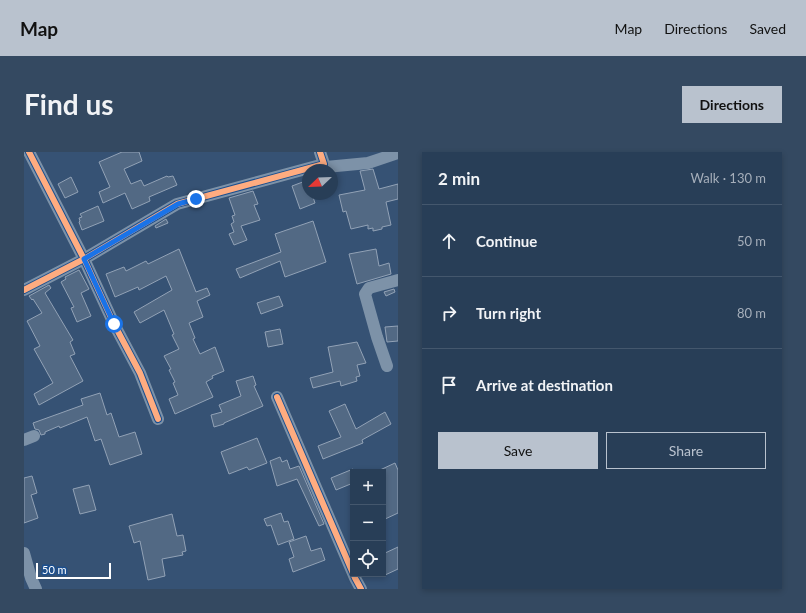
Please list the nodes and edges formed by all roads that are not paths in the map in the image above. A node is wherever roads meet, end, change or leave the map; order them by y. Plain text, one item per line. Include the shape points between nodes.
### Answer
1 (29, 152) edge
2 (398, 153) edge
3 (322, 158) edge
4 (84, 259) junction
5 (398, 280) edge
6 (24, 290) edge
7 (387, 366) dead end
8 (277, 397) dead end
9 (158, 419) dead end
10 (24, 553) edge
11 (36, 589) edge
12 (360, 589) edge

1 - 4 street
2 - 3 street via 368,163 326,167
3 - 4 street via 178,204
4 - 6 street
4 - 9 street via 140,373
5 - 7 street via 370,288 365,294
8 - 12 street
10 - 11 street

